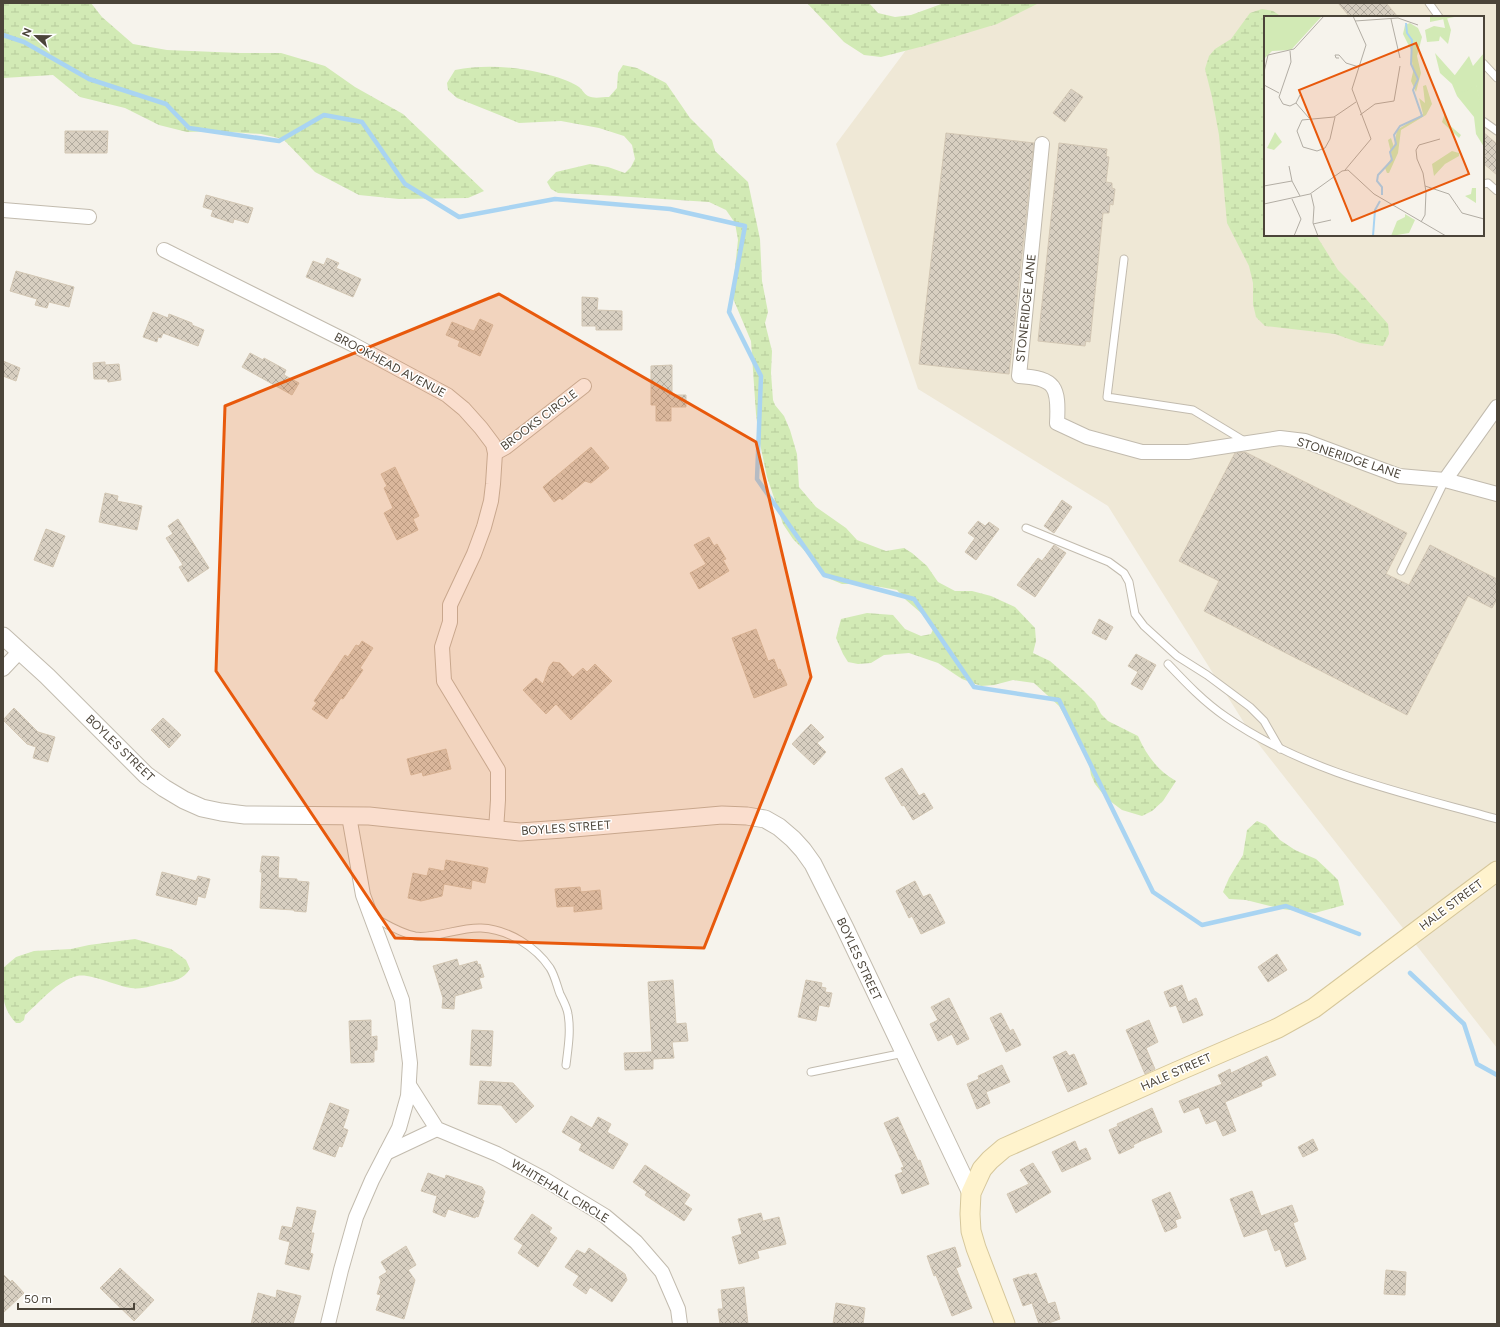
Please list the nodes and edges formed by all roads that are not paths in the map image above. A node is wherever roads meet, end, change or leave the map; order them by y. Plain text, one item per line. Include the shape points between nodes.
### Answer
1 (1429, 3) edge
2 (1438, 16) edge
3 (1484, 64) edge
4 (1497, 78) edge
5 (1484, 122) edge
6 (1497, 130) edge
7 (1042, 144) dead end
8 (1484, 184) edge
9 (1497, 191) edge
10 (3, 210) edge
11 (89, 217) dead end
12 (164, 250) dead end
13 (1124, 259) dead end
14 (584, 386) dead end
15 (1497, 407) edge
16 (1248, 443) junction
17 (495, 453) junction
18 (1445, 480) junction
19 (1497, 494) edge
20 (1026, 528) dead end
21 (1401, 571) dead end
22 (3, 636) edge
23 (20, 651) junction
24 (1168, 664) dead end
25 (3, 669) edge
26 (1280, 749) junction
27 (349, 816) junction
28 (1497, 819) edge
29 (496, 830) junction
30 (1497, 871) edge
31 (371, 916) junction
32 (904, 1053) junction
33 (566, 1065) dead end
34 (811, 1072) dead end
35 (409, 1085) junction
36 (437, 1129) junction
37 (386, 1153) junction
38 (970, 1193) junction
39 (328, 1324) edge
40 (680, 1324) edge
41 (1005, 1324) edge

1 - 2 lane
3 - 4 lane
5 - 6 lane
7 - 16 street, STONERIDGE LANE via 1019,376 1046,380 1055,388 1058,404 1057,423 1087,437 1142,452 1188,452
8 - 9 lane via 1488,183
10 - 11 street
12 - 17 street, BROOKHEAD AVENUE via 352,344 447,395 482,428 493,444
13 - 16 lane via 1107,397 1193,410
14 - 17 street, BROOKS CIRCLE
15 - 18 street
16 - 18 street, STONERIDGE LANE via 1280,438 1305,441 1399,476
17 - 29 street, BROOKHEAD AVENUE via 491,501 484,527 450,605 450,622 442,647 444,682 498,770
18 - 19 street, STONERIDGE LANE
18 - 21 lane
20 - 26 lane via 1118,567 1129,582 1135,614 1144,626 1177,656 1250,707 1264,722
22 - 23 street, BOYLES STREET
23 - 25 street
23 - 27 street, BOYLES STREET via 146,775 184,800 202,808 245,815
24 - 26 lane via 1188,685 1226,717
26 - 28 lane via 1334,772
27 - 29 street, BOYLES STREET
27 - 31 street via 363,895
29 - 32 street, BOYLES STREET via 520,832 722,815 747,816 765,820 779,827 793,839 813,864
30 - 38 main road, HALE STREET via 1314,1008 1278,1028 1004,1148 982,1170
31 - 33 lane via 415,936 466,928 502,932 540,954 551,970 568,1013
31 - 35 street via 402,1000 410,1063
32 - 34 lane
32 - 38 street, BOYLES STREET
35 - 36 street
35 - 37 street via 399,1128
36 - 37 street
36 - 40 street, WHITEHALL CIRCLE via 497,1154 605,1216 636,1242 662,1272 678,1309
37 - 39 street via 356,1217
38 - 41 main road, HALE STREET via 971,1231

